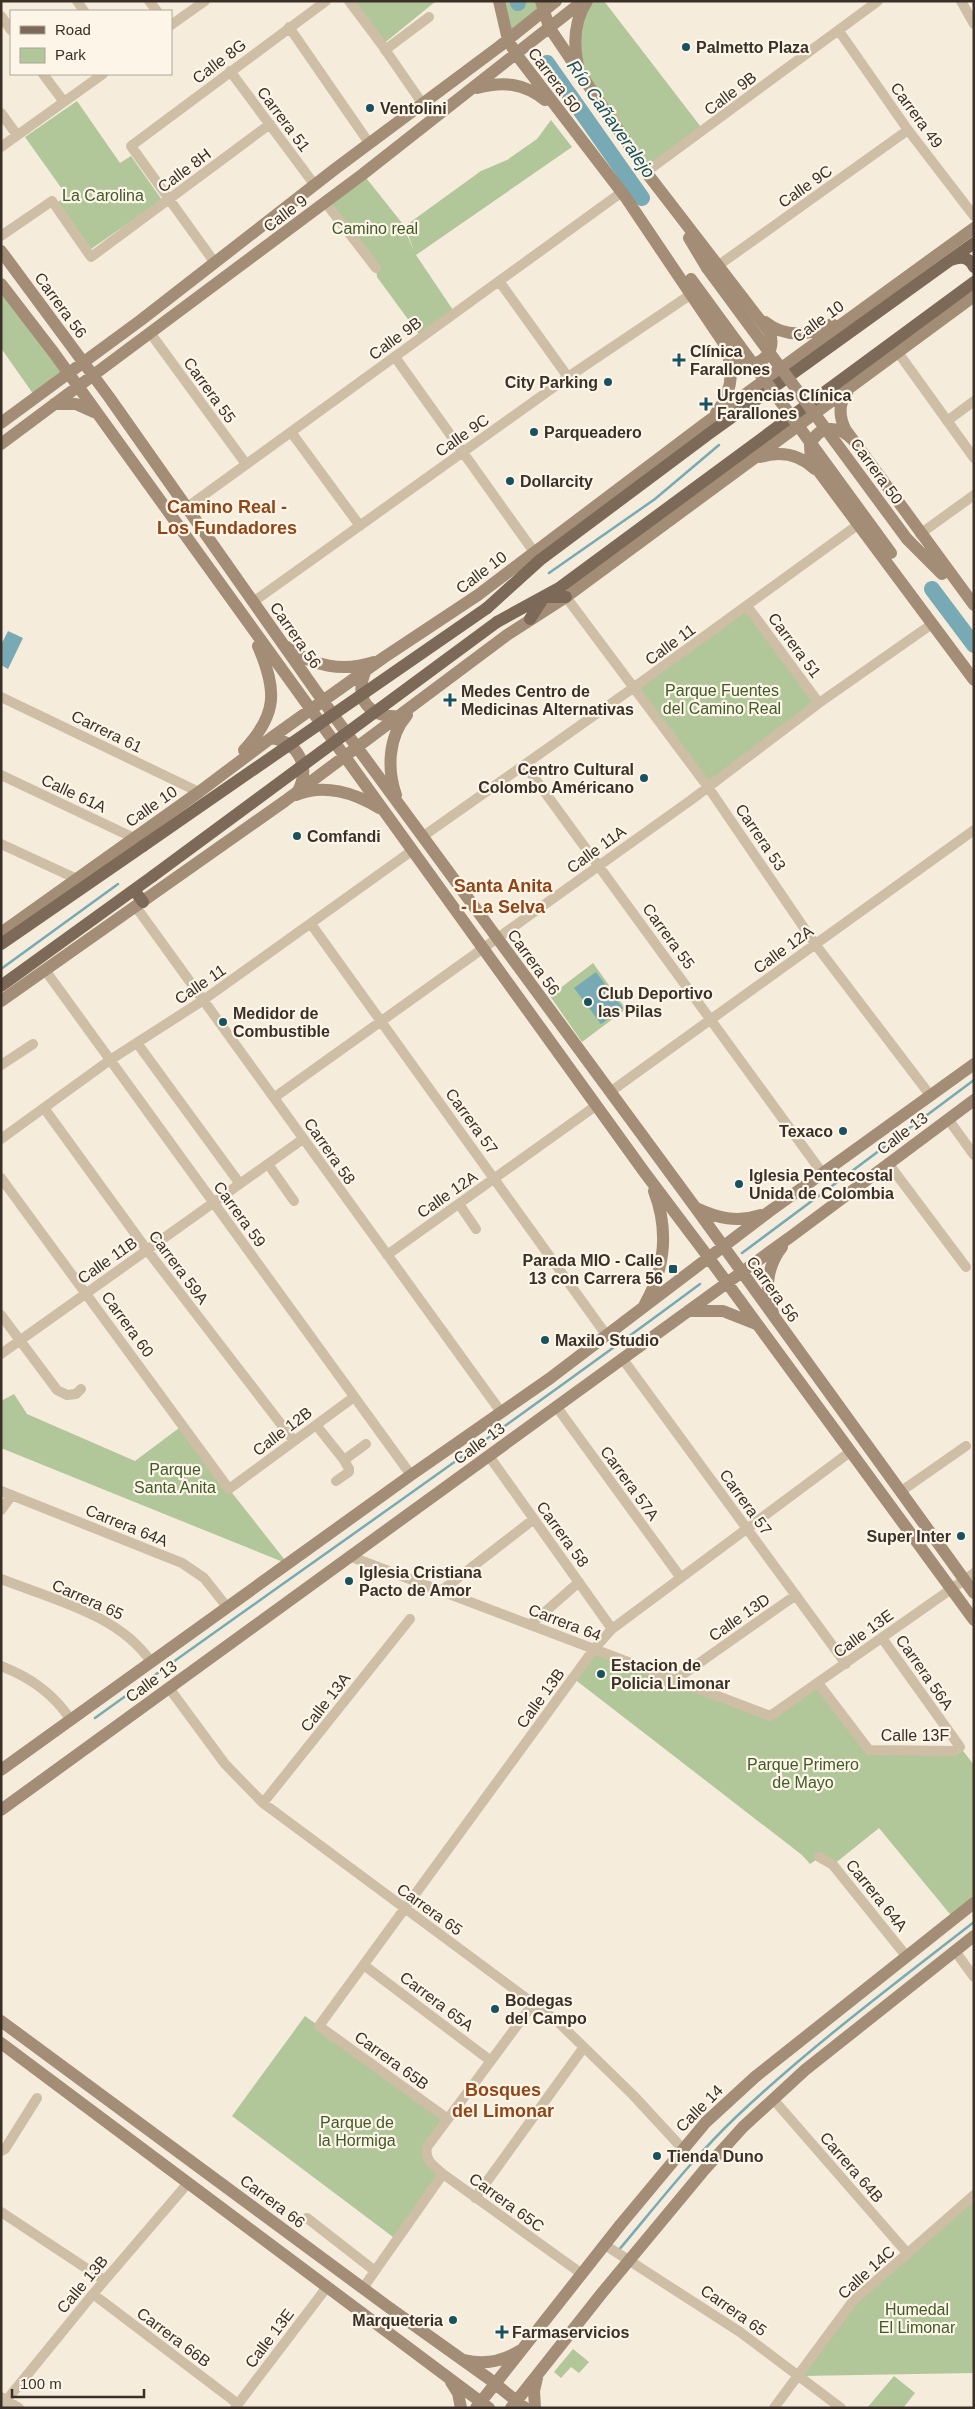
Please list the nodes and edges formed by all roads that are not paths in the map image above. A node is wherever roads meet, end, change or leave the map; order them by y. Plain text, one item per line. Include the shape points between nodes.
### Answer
1 (205, 1) edge
2 (326, 1) edge
3 (348, 1) edge
4 (499, 1) edge
5 (556, 1) edge
6 (583, 1) edge
7 (588, 1) edge
8 (878, 1) edge
9 (961, 1) edge
10 (541, 9) edge
11 (1, 16) edge
12 (429, 17) dead end
13 (172, 24) edge
14 (974, 24) edge
15 (289, 27) junction
16 (10, 29) edge
17 (547, 29) junction
18 (839, 31) junction
19 (511, 37) junction
20 (385, 50) junction
21 (519, 52) junction
22 (230, 71) junction
23 (580, 73) junction
24 (44, 75) edge
25 (102, 75) edge
26 (473, 89) junction
27 (64, 102) junction
28 (422, 103) junction
29 (554, 107) junction
30 (1, 113) edge
31 (270, 124) junction
32 (908, 130) junction
33 (17, 135) junction
34 (369, 143) junction
35 (1, 147) edge
36 (335, 169) junction
37 (646, 172) junction
38 (363, 174) junction
39 (314, 184) junction
40 (622, 192) junction
41 (169, 200) junction
42 (325, 202) junction
43 (279, 213) junction
44 (974, 216) edge
45 (974, 228) edge
46 (1, 236) edge
47 (272, 243) junction
48 (974, 243) edge
49 (1, 251) edge
50 (215, 263) junction
51 (945, 263) junction
52 (713, 267) junction
53 (974, 267) edge
54 (376, 268) dead end
55 (974, 276) edge
56 (499, 282) junction
57 (1, 284) edge
58 (970, 289) edge
59 (690, 295) junction
60 (871, 302) junction
61 (758, 316) junction
62 (150, 334) junction
63 (723, 343) junction
64 (897, 351) junction
65 (395, 357) junction
66 (113, 362) junction
67 (83, 363) junction
68 (68, 373) junction
69 (93, 376) junction
70 (568, 377) junction
71 (853, 386) junction
72 (78, 387) junction
73 (109, 397) junction
74 (974, 401) edge
75 (54, 404) junction
76 (96, 413) junction
77 (947, 421) junction
78 (1, 423) edge
79 (703, 425) junction
80 (291, 432) junction
81 (853, 440) junction
82 (1, 444) edge
83 (463, 454) junction
84 (974, 458) edge
85 (749, 462) junction
86 (246, 464) junction
87 (817, 471) junction
88 (640, 479) junction
89 (974, 495) edge
90 (186, 508) junction
91 (859, 524) junction
92 (360, 526) junction
93 (920, 534) junction
94 (537, 556) junction
95 (544, 597) junction
96 (566, 597) junction
97 (253, 602) junction
98 (747, 606) junction
99 (974, 606) edge
100 (530, 619) junction
101 (248, 623) junction
102 (932, 624) junction
103 (276, 636) junction
104 (384, 658) junction
105 (364, 672) junction
106 (354, 680) junction
107 (974, 680) edge
108 (633, 688) junction
109 (1, 697) edge
110 (323, 702) junction
111 (819, 703) junction
112 (417, 704) junction
113 (311, 710) junction
114 (399, 716) junction
115 (387, 725) junction
116 (332, 726) junction
117 (276, 735) junction
118 (357, 748) junction
119 (345, 757) junction
120 (525, 764) junction
121 (225, 771) junction
122 (1, 775) edge
123 (314, 779) junction
124 (708, 787) junction
125 (298, 791) junction
126 (199, 792) junction
127 (285, 801) junction
128 (392, 821) junction
129 (411, 821) junction
130 (974, 830) edge
131 (422, 837) junction
132 (138, 842) junction
133 (1, 844) edge
134 (413, 850) junction
135 (599, 865) junction
136 (95, 872) junction
137 (77, 879) junction
138 (134, 890) junction
139 (139, 904) junction
140 (311, 924) junction
141 (4, 928) edge
142 (497, 938) junction
143 (1, 944) edge
144 (815, 944) junction
145 (484, 948) junction
146 (45, 970) junction
147 (1, 986) edge
148 (1, 1001) edge
149 (202, 1001) junction
150 (711, 1019) junction
151 (381, 1020) junction
152 (137, 1043) junction
153 (33, 1044) dead end
154 (110, 1060) junction
155 (974, 1064) edge
156 (1, 1065) edge
157 (610, 1092) junction
158 (930, 1095) junction
159 (275, 1097) junction
160 (974, 1100) edge
161 (597, 1104) junction
162 (44, 1108) junction
163 (948, 1119) junction
164 (1, 1139) edge
165 (303, 1139) junction
166 (974, 1155) edge
167 (888, 1163) junction
168 (268, 1164) junction
169 (645, 1173) junction
170 (823, 1174) junction
171 (1, 1178) edge
172 (495, 1178) junction
173 (240, 1184) junction
174 (294, 1201) dead end
175 (214, 1203) junction
176 (459, 1204) junction
177 (694, 1207) junction
178 (770, 1211) junction
179 (476, 1229) dead end
180 (793, 1235) junction
181 (723, 1247) junction
182 (147, 1250) junction
183 (387, 1254) junction
184 (709, 1258) junction
185 (966, 1267) dead end
186 (741, 1273) junction
187 (728, 1283) junction
188 (86, 1293) junction
189 (643, 1308) junction
190 (688, 1312) junction
191 (1, 1315) edge
192 (778, 1324) junction
193 (759, 1326) junction
194 (607, 1336) junction
195 (20, 1340) junction
196 (1, 1354) edge
197 (622, 1358) junction
198 (81, 1389) dead end
199 (354, 1397) junction
200 (556, 1406) junction
201 (501, 1412) junction
202 (316, 1425) junction
203 (294, 1441) junction
204 (366, 1444) dead end
205 (966, 1446) dead end
206 (850, 1452) junction
207 (488, 1456) junction
208 (344, 1460) junction
209 (410, 1475) junction
210 (336, 1481) dead end
211 (229, 1489) joint
212 (1, 1491) edge
213 (900, 1492) junction
214 (12, 1496) junction
215 (1, 1510) edge
216 (534, 1519) junction
217 (747, 1529) junction
218 (349, 1556) junction
219 (969, 1576) edge
220 (681, 1578) junction
221 (1, 1579) edge
222 (579, 1582) junction
223 (951, 1589) junction
224 (441, 1591) junction
225 (974, 1593) edge
226 (796, 1595) junction
227 (227, 1607) junction
228 (410, 1619) dead end
229 (974, 1620) edge
230 (530, 1625) junction
231 (612, 1629) junction
232 (882, 1638) junction
233 (594, 1649) junction
234 (151, 1662) junction
235 (846, 1664) junction
236 (1, 1666) edge
237 (675, 1680) junction
238 (818, 1683) junction
239 (169, 1688) junction
240 (770, 1716) joint
241 (71, 1720) junction
242 (960, 1748) joint
243 (1, 1770) edge
244 (263, 1803) junction
245 (1, 1810) edge
246 (819, 1858) dead end
247 (974, 1903) edge
248 (405, 1910) junction
249 (974, 1936) edge
250 (955, 1951) junction
251 (907, 1957) junction
252 (364, 1966) junction
253 (974, 1977) edge
254 (533, 2004) junction
255 (1, 2021) edge
256 (319, 2026) joint
257 (1, 2043) edge
258 (584, 2047) junction
259 (491, 2061) junction
260 (96, 2091) junction
261 (38, 2098) dead end
262 (773, 2099) junction
263 (85, 2106) junction
264 (448, 2118) junction
265 (682, 2148) junction
266 (1, 2151) edge
267 (443, 2174) junction
268 (188, 2183) junction
269 (974, 2195) edge
270 (475, 2198) junction
271 (1, 2212) edge
272 (307, 2218) dead end
273 (278, 2226) junction
274 (266, 2241) junction
275 (605, 2245) junction
276 (908, 2254) junction
277 (630, 2260) junction
278 (376, 2271) junction
279 (582, 2274) junction
280 (104, 2280) junction
281 (327, 2287) junction
282 (363, 2288) junction
283 (92, 2294) junction
284 (387, 2306) junction
285 (375, 2322) junction
286 (525, 2346) junction
287 (458, 2358) junction
288 (541, 2371) junction
289 (442, 2374) junction
290 (800, 2376) junction
291 (496, 2384) junction
292 (3, 2402) edge
293 (518, 2405) edge
294 (237, 2406) edge
295 (482, 2406) edge
296 (19, 2408) edge
297 (461, 2408) edge
298 (535, 2408) edge
299 (774, 2408) edge
300 (841, 2408) edge

1 - 13 street
2 - 15 street, Calle 8G
3 - 20 street
4 - 19 street, Carrera 50
5 - 10 street, Calle 9
6 - 17 street, Calle 9
7 - 23 street via 579,16 575,33
8 - 18 street, Calle 9B
9 - 14 street
10 - 17 street, Carrera 50
10 - 19 street, Calle 9
11 - 16 street
12 - 20 street
15 - 22 street, Calle 8G
15 - 34 street
17 - 21 street, Calle 9
17 - 23 street, Carrera 50
18 - 32 street, Carrera 49
18 - 37 street, Calle 9B
19 - 21 street, Carrera 50
19 - 28 street, Calle 9
20 - 28 street
21 - 26 street, Calle 9
21 - 29 street, Carrera 50
22 - 31 street, Carrera 51
22 - 41 street, Calle 8G via 130,146
23 - 37 street, Carrera 50
24 - 27 street
25 - 27 street
26 - 29 street via 513,84 533,91
26 - 38 street, Calle 9
27 - 33 street
28 - 34 street, Calle 9
29 - 40 street, Carrera 50
30 - 33 street
31 - 39 street, Carrera 51
31 - 41 street, Calle 8H
32 - 44 street, Carrera 49
32 - 52 street, Calle 9C
33 - 35 street
34 - 36 street, Calle 9
36 - 38 street
36 - 39 street, Calle 9
37 - 52 street, Carrera 50
38 - 42 street, Calle 9
39 - 43 street, Calle 9
40 - 56 street, Calle 9B
40 - 59 street, Carrera 50
40 - 102 street, Carrera 50, bridge via 691,279 890,554
41 - 46 street, Calle 8H via 91,257 52,201
41 - 50 street
42 - 47 street, Calle 9
42 - 54 street
43 - 47 street
43 - 50 street, Calle 9
45 - 60 street, Calle 10
47 - 62 street, Calle 9
48 - 51 main road, Calle 10
49 - 67 street, Carrera 56
50 - 67 street, Calle 9
51 - 53 main road via 961,258
51 - 88 main road, Calle 10
52 - 61 street, Carrera 50
52 - 99 street, Carrera 50, bridge via 907,539
55 - 58 main road
56 - 65 street, Calle 9B
56 - 70 street
57 - 68 street, Carrera 56
58 - 64 street
58 - 95 main road
59 - 63 street, Carrera 50
59 - 70 street, Calle 9C
60 - 61 street via 824,328 805,334 777,330
60 - 79 street, Calle 10
61 - 63 street via 770,333 772,344 762,361 752,365 742,363
62 - 66 street, Calle 9
62 - 86 street, Carrera 55
63 - 79 street via 730,364 729,390 721,406
64 - 71 street
64 - 77 street
65 - 80 street, Calle 9B
65 - 83 street
66 - 69 street, Calle 9
66 - 73 street via 107,378
67 - 68 street, Calle 9
67 - 69 street, Carrera 56
68 - 72 street, Carrera 56
68 - 78 street, Calle 9
69 - 72 street, Calle 9
69 - 73 street, Carrera 56
70 - 83 street, Calle 9C
71 - 81 street, Carrera 50 via 844,396 840,414
71 - 85 street
72 - 75 street, Calle 9
72 - 76 street, Carrera 56
73 - 90 street, Carrera 56
74 - 77 street
75 - 76 street via 76,404
75 - 82 street, Calle 9
76 - 101 street, Carrera 56
77 - 84 street
79 - 88 street, Calle 10
80 - 86 street, Calle 9B
80 - 92 street
81 - 87 street via 846,432 835,428 824,429 815,435 809,450
81 - 93 street, Carrera 50
83 - 92 street, Calle 9C
83 - 94 street
85 - 87 street via 768,454 785,454 802,459
85 - 96 street
86 - 90 street, Calle 9B
87 - 91 street, Carrera 50
88 - 94 main road, Calle 10
89 - 93 street
90 - 97 street, Carrera 56
91 - 98 street, Calle 11
91 - 102 street, Carrera 50
92 - 97 street, Calle 9C
93 - 99 street, Carrera 50
94 - 104 street, Calle 10
94 - 132 main road, Calle 10, bridge via 487,608
95 - 96 main road
95 - 100 main road
95 - 138 main road, bridge via 497,622
96 - 100 street
96 - 108 street, Carrera 53
97 - 103 street, Carrera 56
98 - 108 street, Calle 11
98 - 111 street, Carrera 51
100 - 112 street
101 - 113 street, Carrera 56
101 - 121 street via 269,672 271,702 261,730
102 - 107 street, Carrera 50
102 - 111 street, Calle 11A
103 - 104 street via 303,657 326,666 351,667
103 - 110 street, Carrera 56
104 - 105 street, Calle 10
105 - 106 street, Calle 10
105 - 114 street via 361,691 370,709 383,716
106 - 110 street, Calle 10
106 - 116 street via 339,700
108 - 120 street, Calle 11
108 - 124 street, Carrera 53
109 - 126 street, Carrera 61
110 - 113 street, Calle 10
110 - 116 street, Carrera 56
111 - 124 street, Calle 11A
112 - 114 street
112 - 129 street via 395,733 391,749 392,782
113 - 116 street
113 - 117 street, Calle 10
114 - 115 street
115 - 116 street via 358,729
115 - 118 street
116 - 117 street via 304,725
116 - 118 street, Carrera 56
116 - 119 street, Carrera 56
116 - 123 street via 327,756
117 - 121 street, Calle 10
117 - 125 street via 298,753 304,768
118 - 119 street
118 - 129 street, Carrera 56
119 - 123 street
119 - 128 street, Carrera 56
120 - 131 street, Calle 11
120 - 135 street, Carrera 55
121 - 126 street, Calle 10
122 - 132 street, Calle 61A
123 - 125 street
124 - 135 street, Calle 11A
124 - 144 street, Carrera 53
125 - 127 street
126 - 132 street, Calle 10
127 - 128 street via 316,790 333,790 366,800
127 - 139 street
128 - 134 street, Carrera 56
129 - 131 street, Carrera 56
130 - 144 street, Calle 12A
131 - 142 street, Carrera 56
132 - 136 main road, Calle 10
133 - 137 street
134 - 140 street, Calle 11
134 - 145 street, Carrera 56
135 - 142 street, Calle 11A
135 - 150 street, Carrera 55
136 - 137 street, Calle 10
136 - 143 main road, Calle 10
137 - 141 street, Calle 10
138 - 139 main road
138 - 147 main road
139 - 146 street
139 - 149 street, Carrera 58
140 - 149 street, Calle 11
140 - 151 street, Carrera 57
142 - 145 street, Calle 11A
142 - 157 street, Carrera 56
144 - 150 street, Calle 12A
144 - 158 street, Carrera 53
145 - 151 street, Calle 11A
145 - 161 street, Carrera 56
146 - 148 street
146 - 154 street, Carrera 59
149 - 152 street, Calle 11
149 - 159 street, Carrera 58
150 - 157 street, Calle 12A
150 - 170 street, Carrera 55
151 - 159 street, Calle 11A
151 - 172 street, Carrera 57
152 - 154 street, Calle 11
152 - 173 street
153 - 156 street
154 - 162 street, Calle 11
154 - 175 street, Carrera 59
155 - 158 street, Calle 13
157 - 177 street, Carrera 56
158 - 170 street, Calle 13
159 - 165 street, Carrera 58
160 - 163 street, Calle 13
161 - 169 street, Carrera 56
161 - 172 street, Calle 12A
162 - 164 street, Calle 11
162 - 182 street, Carrera 59A
163 - 166 street
163 - 167 street, Calle 13
165 - 168 street, Calle 11B
165 - 183 street, Carrera 58
167 - 180 street, Calle 13
167 - 185 street
168 - 173 street, Calle 11B
168 - 174 street
169 - 184 street, Carrera 56
169 - 189 street via 661,1211 664,1244 658,1276
170 - 178 street, Calle 13
171 - 188 street, Carrera 60
172 - 176 street, Calle 12A
172 - 194 street, Carrera 57
173 - 175 street, Calle 11B
175 - 182 street, Calle 11B
175 - 199 street, Carrera 59
176 - 179 street
176 - 183 street, Calle 12A
177 - 178 street via 714,1216 736,1220
177 - 181 street, Carrera 56
178 - 181 street, Calle 13
180 - 186 street, Calle 13
180 - 192 street via 777,1252 770,1271 769,1298
181 - 184 street, Calle 13
181 - 186 street, Carrera 56
182 - 188 street, Calle 11B
182 - 203 street, Carrera 59A
183 - 201 street, Carrera 58
184 - 187 street, Carrera 56
184 - 189 street, Calle 13
186 - 187 street, Calle 13
186 - 192 street, Carrera 56
187 - 190 street, Calle 13
187 - 193 street, Carrera 56
188 - 195 street, Calle 11B
188 - 211 street, Carrera 60
189 - 194 street, Calle 13
190 - 193 street via 729,1312
190 - 197 street, Calle 13
191 - 195 street
192 - 213 street, Carrera 56
193 - 206 street, Carrera 56
194 - 201 street, Calle 13
195 - 196 street, Calle 11B
195 - 198 street via 58,1390 67,1395 76,1394
197 - 200 street, Calle 13
197 - 217 street, Carrera 57
199 - 202 street, Calle 12B
199 - 209 street, Carrera 59
200 - 207 street, Calle 13
200 - 220 street, Carrera 57A
201 - 209 street, Calle 13
202 - 203 street, Calle 12B
202 - 208 street
203 - 211 street, Calle 12B
204 - 208 street
205 - 213 street
206 - 217 street, Calle 13B
206 - 223 street, Carrera 56
207 - 216 street, Carrera 58
207 - 218 street, Calle 13
208 - 210 street via 349,1472
209 - 227 street, Calle 13
212 - 214 street, Carrera 64A
213 - 219 street, Carrera 56
214 - 215 street
214 - 227 street, Carrera 64A via 182,1563 204,1578
216 - 222 street, Carrera 58
216 - 224 street
217 - 220 street, Calle 13B
217 - 226 street, Carrera 57
218 - 224 street, Carrera 64
218 - 239 street, Calle 13
219 - 223 street, Calle 13E
219 - 225 street, Carrera 56
220 - 231 street, Calle 13B
221 - 234 street, Carrera 65 via 111,1623 135,1641
222 - 230 street
222 - 231 street, Carrera 58
223 - 229 street, Carrera 56
223 - 232 street, Calle 13E
224 - 230 street, Carrera 64
226 - 235 street, Carrera 57
226 - 237 street, Calle 13D
227 - 234 street, Calle 13
228 - 244 street, Calle 13A
230 - 233 street, Carrera 64
231 - 233 street, Calle 13B
232 - 235 street, Calle 13E
232 - 242 street, Carrera 56A
233 - 237 street, Carrera 64
233 - 248 street, Calle 13B
234 - 241 street, Calle 13
235 - 238 street, Calle 13E
236 - 241 street via 26,1677 46,1691
237 - 240 street, Carrera 64
238 - 240 street, Calle 13E
238 - 242 street, Calle 13F via 869,1750 954,1751
239 - 244 street, Carrera 65 via 225,1764
239 - 245 street, Calle 13
241 - 243 street, Calle 13
244 - 248 street, Carrera 65
246 - 251 street, Carrera 64A via 833,1865
247 - 251 street, Calle 14
248 - 252 street, Calle 13B
248 - 254 street, Carrera 65
249 - 250 street
250 - 253 street
250 - 262 street
251 - 265 street, Calle 14 via 755,2077
252 - 256 street, Calle 13B
252 - 259 street, Carrera 65A
254 - 258 street, Carrera 65
254 - 259 street
255 - 260 street, Carrera 66
256 - 264 street, Carrera 65B
257 - 263 street
258 - 265 street, Carrera 65
258 - 270 street
259 - 264 street
260 - 263 street
260 - 273 street, Carrera 66
261 - 266 street
262 - 276 street, Carrera 64B
262 - 277 street via 705,2169
263 - 268 street
264 - 267 street, Carrera 65C via 426,2153 428,2160
265 - 275 street, Calle 14
267 - 270 street, Carrera 65C
267 - 278 street
268 - 274 street
268 - 280 street, Calle 13B
269 - 276 street, Calle 14C
270 - 279 street, Carrera 65C
271 - 280 street
272 - 278 street
273 - 274 street
273 - 282 street, Carrera 66
274 - 281 street
275 - 277 street, Carrera 65
275 - 279 street, Calle 14
276 - 290 street, Calle 14C via 854,2301
277 - 288 street
277 - 290 street, Carrera 65 via 740,2332
278 - 282 street
279 - 286 street, Calle 14
280 - 283 street, Calle 13B
281 - 285 street
281 - 294 street, Calle 13E
282 - 284 street, Carrera 66
283 - 292 street, Calle 13B
283 - 294 street, Carrera 66B
284 - 285 street via 385,2318
284 - 287 street, Carrera 66
285 - 289 street
286 - 287 street via 490,2362
286 - 291 street, Calle 14
287 - 291 street, Carrera 66
288 - 293 street
288 - 298 street via 534,2391
289 - 295 street
289 - 297 street via 456,2389
290 - 299 street, Calle 14C
290 - 300 street, Carrera 65
291 - 293 street, Carrera 66
291 - 295 street, Calle 14
292 - 296 street

